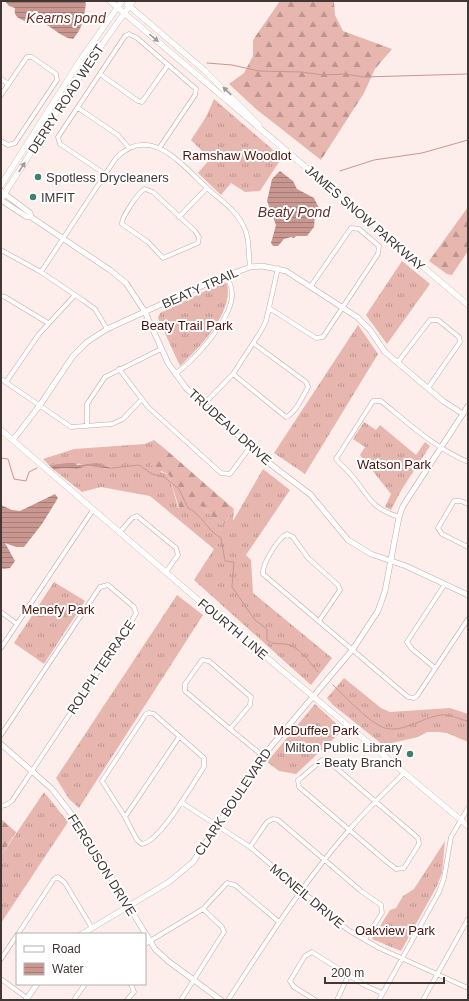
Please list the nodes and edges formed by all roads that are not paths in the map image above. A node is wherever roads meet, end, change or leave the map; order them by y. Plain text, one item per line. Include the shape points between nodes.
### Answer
1 (110, 1) edge
2 (122, 1) edge
3 (133, 1) edge
4 (129, 6) junction
5 (118, 7) junction
6 (124, 13) junction
7 (168, 65) junction
8 (100, 74) junction
9 (1, 79) edge
10 (8, 84) junction
11 (1, 95) edge
12 (78, 108) junction
13 (262, 130) junction
14 (1, 141) edge
15 (129, 148) junction
16 (160, 148) junction
17 (106, 174) junction
18 (1, 185) edge
19 (207, 188) junction
20 (2, 196) edge
21 (180, 217) junction
22 (63, 238) junction
23 (1, 250) edge
24 (250, 266) junction
25 (278, 268) junction
26 (41, 272) junction
27 (226, 275) junction
28 (311, 286) junction
29 (75, 295) junction
30 (1, 296) edge
31 (468, 305) edge
32 (269, 308) junction
33 (343, 308) junction
34 (146, 312) junction
35 (48, 323) junction
36 (107, 329) junction
37 (253, 343) junction
38 (161, 349) junction
39 (398, 362) junction
40 (119, 369) junction
41 (175, 374) junction
42 (233, 374) junction
43 (1, 379) edge
44 (6, 382) junction
45 (428, 388) junction
46 (141, 400) junction
47 (204, 404) junction
48 (40, 405) junction
49 (468, 406) edge
50 (463, 414) junction
51 (87, 426) junction
52 (1, 430) edge
53 (13, 440) junction
54 (251, 446) junction
55 (441, 447) junction
56 (468, 462) edge
57 (468, 504) edge
58 (93, 510) junction
59 (398, 517) junction
60 (120, 532) junction
61 (468, 547) edge
62 (391, 561) junction
63 (166, 572) junction
64 (445, 584) junction
65 (468, 595) edge
66 (1, 612) edge
67 (468, 619) edge
68 (319, 621) junction
69 (17, 624) junction
70 (1, 648) edge
71 (352, 650) junction
72 (435, 668) junction
73 (313, 697) junction
74 (230, 729) junction
75 (1, 736) edge
76 (179, 737) junction
77 (1, 744) edge
78 (263, 756) junction
79 (32, 770) junction
80 (404, 774) junction
81 (375, 801) junction
82 (181, 802) junction
83 (1, 806) edge
84 (468, 808) edge
85 (125, 817) junction
86 (460, 820) junction
87 (218, 825) junction
88 (468, 826) edge
89 (349, 829) junction
90 (250, 847) junction
91 (325, 860) junction
92 (302, 891) junction
93 (128, 907) junction
94 (203, 909) junction
95 (468, 920) edge
96 (279, 922) junction
97 (92, 928) junction
98 (18, 933) edge
99 (84, 933) edge
100 (142, 933) edge
101 (16, 936) edge
102 (364, 939) junction
103 (148, 943) edge
104 (402, 958) junction
105 (1, 959) edge
106 (436, 974) junction
107 (348, 976) junction
108 (1, 979) edge
109 (193, 979) junction
110 (36, 985) edge
111 (84, 985) edge
112 (131, 985) edge
113 (468, 988) edge
114 (382, 993) junction
115 (27, 999) edge
116 (74, 1000) edge
117 (128, 1000) edge
118 (181, 1000) edge
119 (221, 1000) edge
120 (228, 1000) edge
121 (315, 1000) edge
122 (336, 1000) edge
123 (379, 1000) edge
124 (423, 1000) edge

1 - 5 main road, JAMES SNOW PARKWAY
2 - 4 main road, JAMES SNOW PARKWAY
2 - 5 main road, DERRY ROAD WEST
3 - 4 main road, DERRY ROAD WEST
4 - 6 main road, DERRY ROAD WEST
13 -> 4 main road, JAMES SNOW PARKWAY via 258,122 204,70
5 - 6 main road, JAMES SNOW PARKWAY
5 - 18 main road, DERRY ROAD WEST
6 -> 13 main road, JAMES SNOW PARKWAY
20 -> 6 main road, DERRY ROAD WEST
7 - 8 street via 142,102
7 - 8 street via 129,34 125,36
7 - 16 street via 193,85 196,93
8 - 12 street
9 - 10 street
10 - 11 street
10 - 14 street via 27,56 55,72 57,77 15,143 8,145
12 - 15 street via 118,135
12 - 17 street via 59,134 58,142
13 - 31 main road, JAMES SNOW PARKWAY
15 - 16 street via 145,145
15 - 17 street via 116,158
16 - 19 street
17 - 22 street
19 - 21 street
19 - 24 street via 235,213 242,223 247,236
20 - 22 street, TRUDEAU DRIVE
21 - 21 street via 199,235 199,241 166,258 161,257 148,242 121,222 145,189 151,190
22 - 26 street
22 - 34 street, TRUDEAU DRIVE via 121,278
23 - 26 street
24 - 25 street, BEATY TRAIL
24 - 27 street, BEATY TRAIL
25 - 28 street, BEATY TRAIL
25 - 32 street
26 - 29 street
27 - 34 street, BEATY TRAIL
27 - 41 street via 232,293 227,312 203,348
28 - 33 street, BEATY TRAIL
28 - 33 street via 349,230 354,227 359,229 379,246 380,251
29 - 35 street
29 - 36 street via 95,309
30 - 35 street
32 - 33 street via 318,339 323,337
32 - 37 street via 266,321
33 - 39 street, BEATY TRAIL via 363,322 385,352
34 - 36 street, BEATY TRAIL
34 - 38 street, TRUDEAU DRIVE
35 - 44 street
36 - 48 street, BEATY TRAIL via 87,342 73,356
37 - 42 street
37 - 42 street via 306,382 308,387 304,395 286,417
38 - 40 street
38 - 41 street, TRUDEAU DRIVE
39 - 45 street, BEATY TRAIL
39 - 45 street via 430,320 435,319 458,337 460,342
40 - 46 street
40 - 51 street via 106,378 87,404
41 - 47 street, TRUDEAU DRIVE
42 - 47 street
43 - 44 street
44 - 48 street
45 - 50 street, BEATY TRAIL
46 - 51 street via 117,422
46 - 54 street via 221,473 230,474
47 - 54 street, TRUDEAU DRIVE
48 - 51 street via 71,427
48 - 53 street, BEATY TRAIL
49 - 50 street, CLARK BOULEVARD
50 - 55 street, CLARK BOULEVARD
52 - 53 main road, FOURTH LINE
53 - 58 main road, FOURTH LINE
54 - 62 street, TRUDEAU DRIVE via 311,495 348,540
55 - 56 street
55 - 59 street, CLARK BOULEVARD
55 - 59 street via 419,433 381,401 375,400 338,453 336,459 353,476 373,504 382,511
57 - 61 street via 454,501 438,528 442,534
58 - 60 main road, FOURTH LINE
58 - 69 street
59 - 62 street, CLARK BOULEVARD
60 - 63 main road, FOURTH LINE
60 - 63 street via 137,516 176,548 178,555
62 - 64 street, TRUDEAU DRIVE
62 - 71 street, CLARK BOULEVARD via 381,605
63 - 73 main road, FOURTH LINE
64 - 65 street, TRUDEAU DRIVE
64 - 72 street via 407,642 412,650
66 - 69 street
67 - 72 street
68 - 68 street via 340,590 338,585 308,558 293,537 287,534 281,538 264,563 263,574
68 - 71 street
69 - 70 street
71 - 72 street via 411,698 417,696
71 - 73 street, CLARK BOULEVARD
73 - 78 street, CLARK BOULEVARD
73 - 80 main road, FOURTH LINE
74 - 74 street via 250,705 251,697 210,661 202,660 185,684 185,691
74 - 78 street
75 - 79 street, ROLPH TERRACE via 100,587 108,585 134,607 136,613 133,619
76 - 82 street via 204,758 205,763
76 - 85 street
76 - 85 street via 154,714 146,714 102,781
77 - 79 street, FERGUSON DRIVE
78 - 87 street, CLARK BOULEVARD
79 - 83 street via 12,801
79 - 93 street, FERGUSON DRIVE via 52,788 77,822
80 - 81 street
80 - 86 main road, FOURTH LINE
81 - 89 street
81 - 89 street via 418,838 419,844 404,868 396,869
81 - 89 street via 326,760 322,760 298,780 299,787
82 - 85 street via 165,826 148,843 142,844 137,840
82 - 87 street, MCNEIL DRIVE
84 - 86 street
86 - 88 main road, FOURTH LINE
86 - 104 street via 448,845 444,878 439,892
87 - 90 street, MCNEIL DRIVE
87 - 93 street, CLARK BOULEVARD via 186,869 170,882
89 - 91 street
90 - 91 street via 267,822 276,819
90 - 92 street, MCNEIL DRIVE
91 - 92 street
91 - 102 street via 383,907 382,913
92 - 96 street
92 - 102 street, MCNEIL DRIVE via 336,922
93 - 97 street, CLARK BOULEVARD
93 - 100 street, FERGUSON DRIVE
94 - 96 street via 227,883 230,883
94 - 103 street
94 - 109 street via 224,932
95 - 106 street
96 - 120 street
97 - 98 street via 65,883 58,877 54,879
97 - 99 street, CLARK BOULEVARD
101 - 105 street
102 - 104 street, MCNEIL DRIVE
103 - 109 street, FERGUSON DRIVE
104 - 106 street, MCNEIL DRIVE
104 - 114 street
106 - 113 street, MCNEIL DRIVE
106 - 124 street
107 - 114 street
107 - 121 street via 314,952 307,954 290,981 294,987
107 - 122 street
108 - 115 street
109 - 118 street
109 - 119 street, FERGUSON DRIVE
110 - 115 street
111 - 116 street
112 - 117 street via 134,992
114 - 123 street

